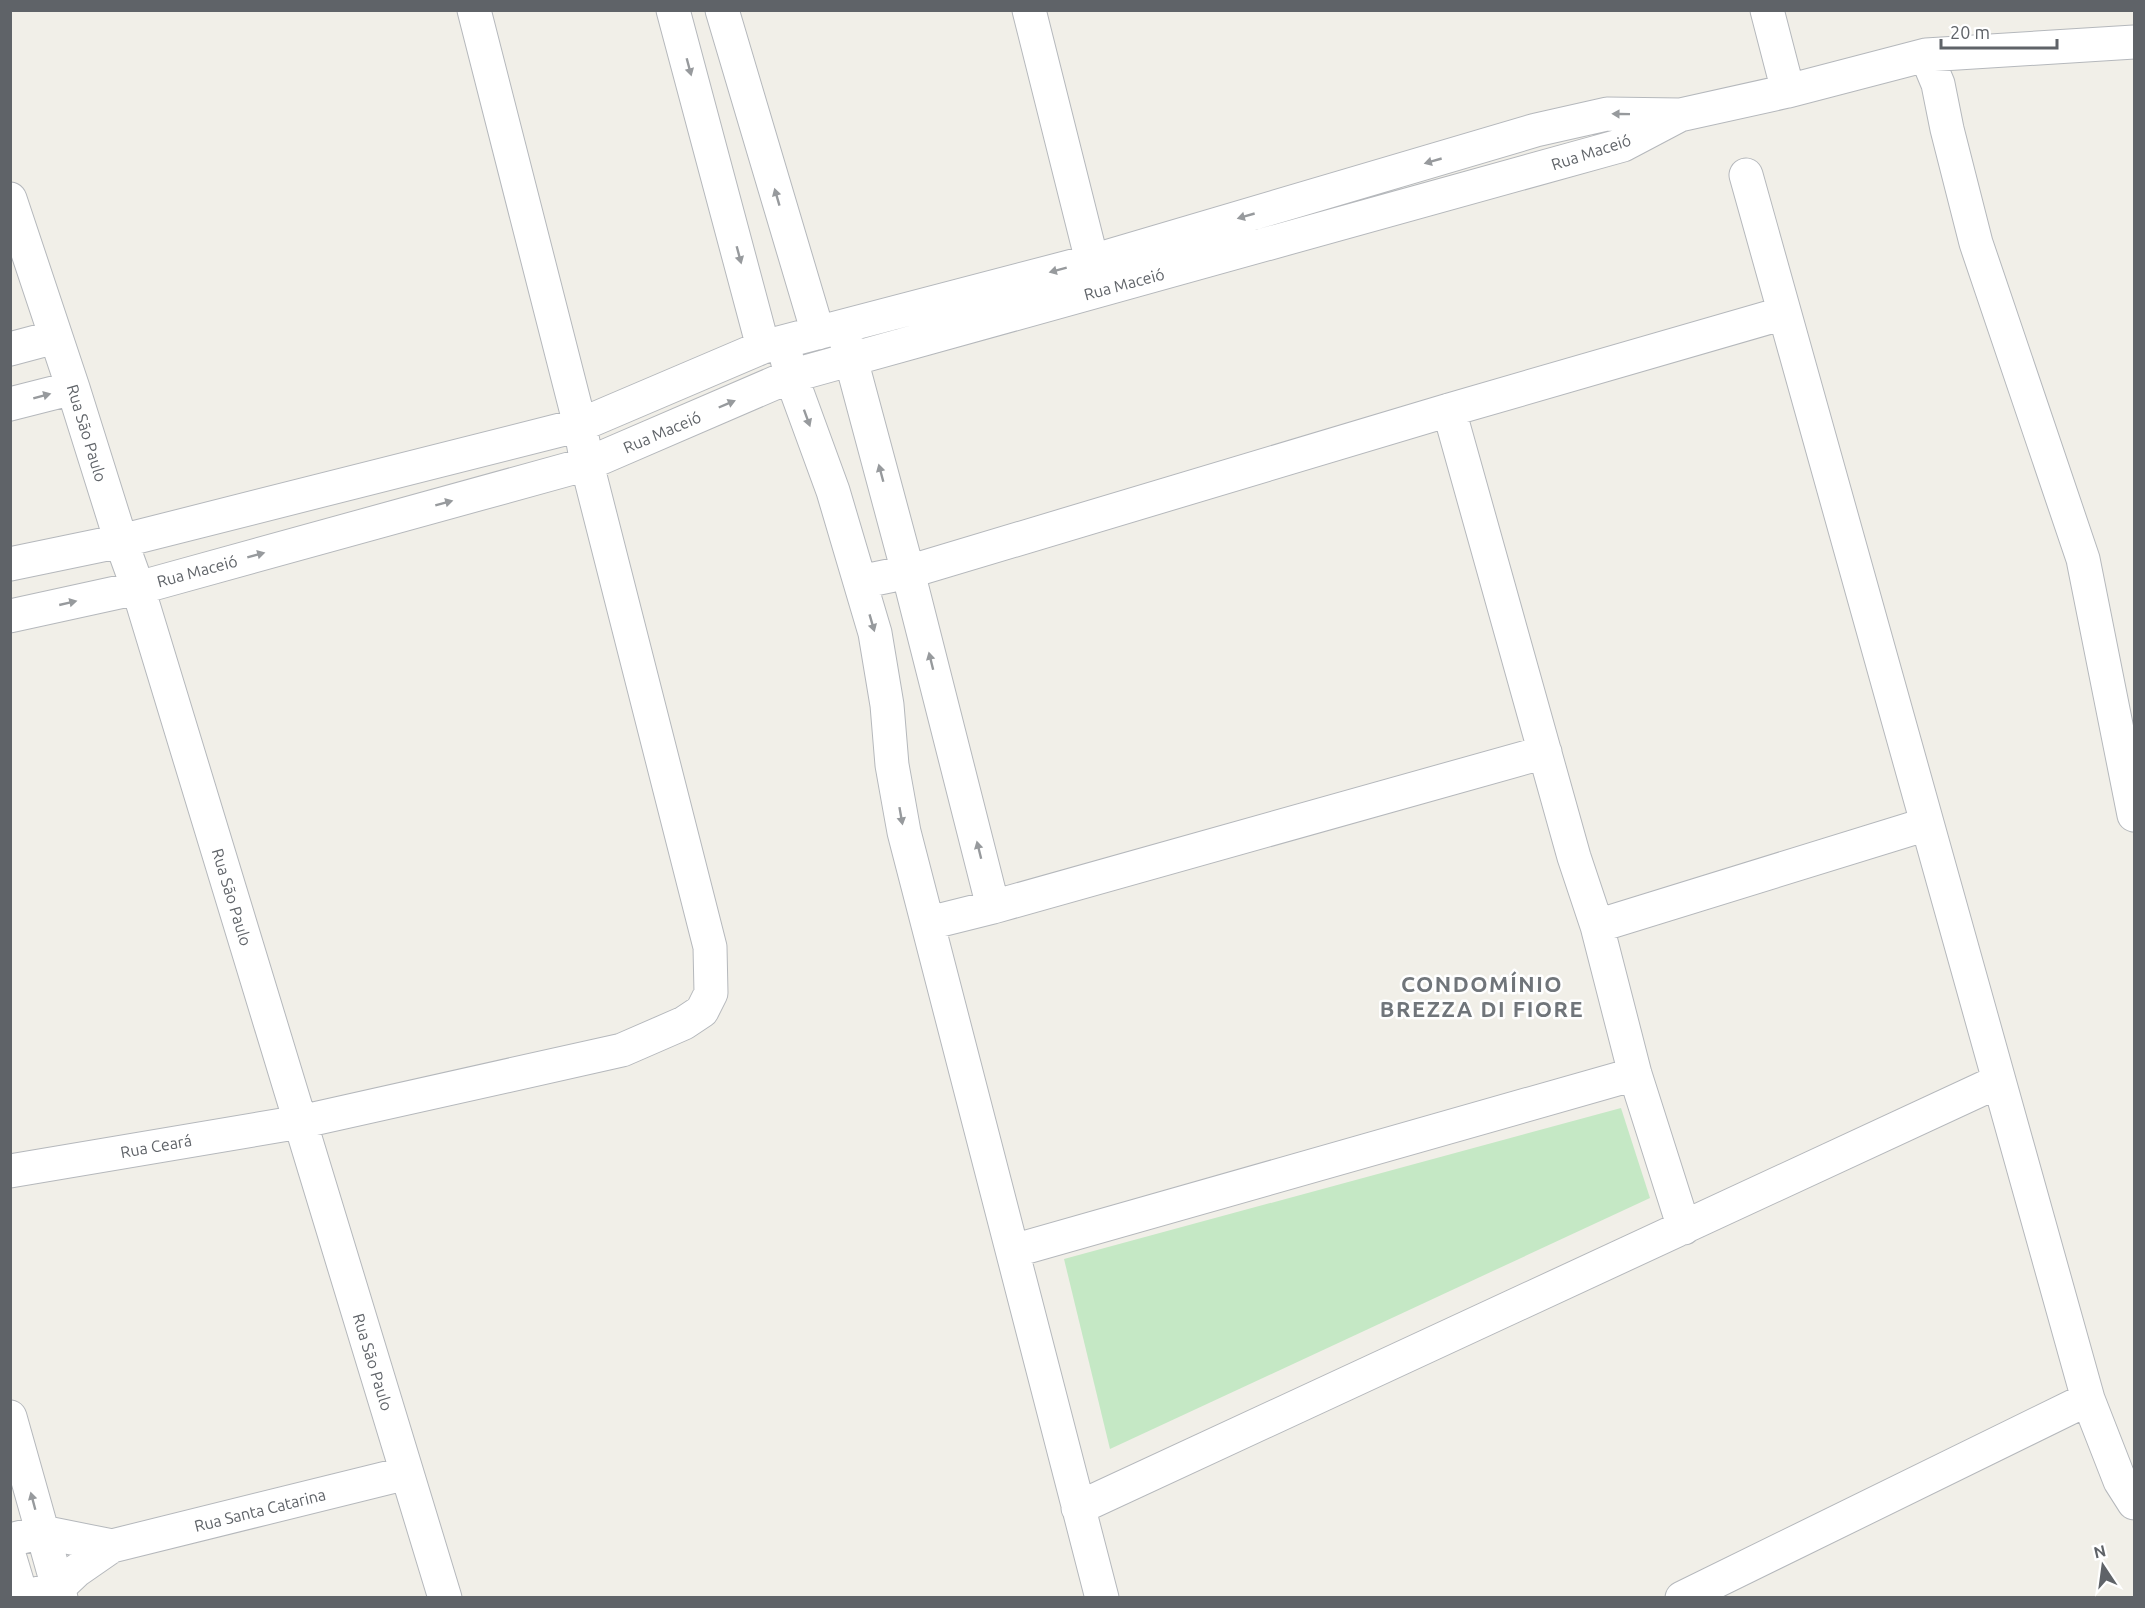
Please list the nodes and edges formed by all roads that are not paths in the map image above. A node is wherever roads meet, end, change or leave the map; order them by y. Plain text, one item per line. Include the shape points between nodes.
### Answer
1 (474, 10) edge
2 (674, 10) edge
3 (722, 10) edge
4 (1029, 10) edge
5 (1767, 10) edge
6 (2134, 42) edge
7 (1926, 55) junction
8 (1788, 91) junction
9 (1746, 175) dead end
10 (10, 199) edge
11 (1095, 276) junction
12 (1784, 313) junction
13 (830, 330) junction
14 (55, 337) junction
15 (773, 344) junction
16 (10, 349) edge
17 (850, 359) junction
18 (792, 376) junction
19 (73, 387) junction
20 (10, 404) edge
21 (1449, 410) junction
22 (580, 425) junction
23 (586, 464) junction
24 (121, 541) junction
25 (10, 564) edge
26 (908, 572) junction
27 (860, 582) junction
28 (138, 588) junction
29 (10, 616) edge
30 (1545, 752) junction
31 (2134, 815) edge
32 (1927, 824) junction
33 (993, 907) junction
34 (929, 923) junction
35 (1597, 926) junction
36 (1635, 1074) junction
37 (1999, 1081) junction
38 (300, 1122) junction
39 (11, 1171) edge
40 (1684, 1228) junction
41 (1013, 1251) junction
42 (2088, 1399) junction
43 (10, 1417) edge
44 (407, 1473) junction
45 (2134, 1503) edge
46 (1078, 1508) junction
47 (42, 1532) junction
48 (10, 1540) edge
49 (112, 1546) junction
50 (10, 1558) edge
51 (60, 1593) edge
52 (21, 1597) edge
53 (445, 1598) edge
54 (1102, 1598) edge
55 (1682, 1598) edge

1 - 22 street, Rua Ceará
2 -> 15 street
13 -> 3 street
4 - 11 street
5 - 8 street
6 - 7 street, Rua Maceió
7 - 8 street, Rua Maceió
7 - 31 street via 1938,84 1976,243 2083,559
8 - 11 street, Rua Maceió via 1680,115 1607,114 1536,130
9 - 12 street
10 - 14 street, Rua São Paulo
11 -> 13 street, Rua Maceió
11 - 17 street, Rua Maceió
12 - 21 street
12 - 32 street
13 - 15 street, Rua Maceió
13 - 17 street
14 - 16 street
14 - 19 street, Rua São Paulo
15 - 18 street
15 - 22 street, Rua Maceió
17 - 18 street, Rua Maceió
26 -> 17 street
23 -> 18 street, Rua Maceió
18 -> 27 street
20 -> 19 street
19 - 24 street, Rua São Paulo
21 - 26 street
21 - 30 street
22 - 23 street, Rua Ceará
22 - 24 street, Rua Maceió
28 -> 23 street, Rua Maceió
23 - 38 street, Rua Ceará via 710,947 711,993 702,1011 684,1023 622,1050
24 - 25 street, Rua Maceió
24 - 28 street, Rua São Paulo
26 - 27 street
33 -> 26 street
27 -> 34 street via 875,633 904,832
29 -> 28 street, Rua Maceió
28 - 38 street, Rua São Paulo
30 - 33 street
30 - 35 street
32 - 35 street
32 - 37 street
33 - 34 street
34 - 41 street
35 - 36 street
36 - 40 street
36 - 41 street
37 - 40 street
37 - 42 street
38 - 39 street, Rua Ceará
38 - 44 street, Rua São Paulo
40 - 46 street
41 - 46 street
42 - 45 street via 2120,1481
42 - 55 street
47 -> 43 street
44 - 49 street, Rua Santa Catarina
44 - 53 street, Rua São Paulo
46 - 54 street
47 - 48 street, Rua Santa Catarina
47 - 49 street, Rua Santa Catarina
47 - 51 street
49 - 51 street, Rua Santa Catarina via 76,1571
50 - 52 street
51 - 52 street, Rua Santa Catarina

